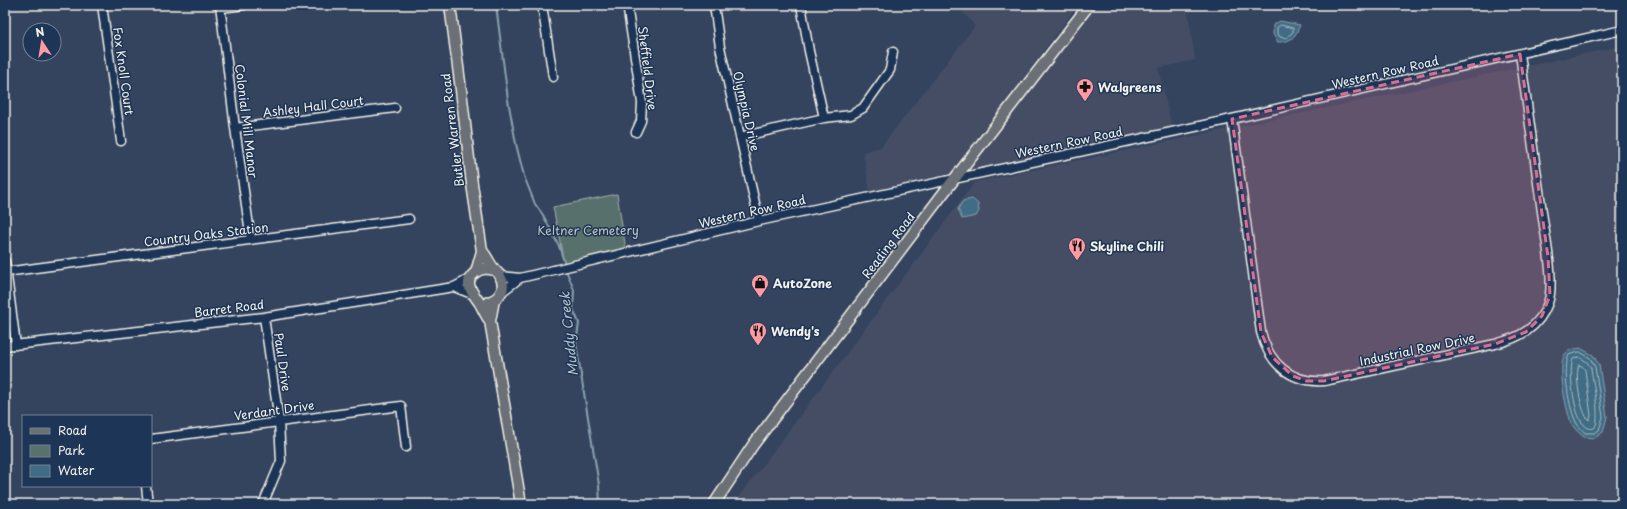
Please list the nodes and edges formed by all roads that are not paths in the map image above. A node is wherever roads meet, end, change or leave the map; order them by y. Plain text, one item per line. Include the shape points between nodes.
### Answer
1 (102, 5) edge
2 (244, 5) edge
3 (450, 5) edge
4 (542, 5) edge
5 (627, 5) edge
6 (714, 5) edge
7 (801, 5) edge
8 (1089, 5) edge
9 (221, 6) edge
10 (1622, 30) edge
11 (893, 52) dead end
12 (1520, 54) junction
13 (553, 77) dead end
14 (395, 108) dead end
15 (824, 118) junction
16 (1232, 120) junction
17 (235, 128) junction
18 (636, 132) dead end
19 (740, 137) junction
20 (121, 141) dead end
21 (956, 178) junction
22 (409, 219) dead end
23 (759, 221) junction
24 (251, 240) junction
25 (482, 251) junction
26 (5, 261) edge
27 (6, 272) edge
28 (497, 273) junction
29 (473, 275) junction
30 (520, 278) junction
31 (454, 287) junction
32 (503, 291) junction
33 (475, 297) junction
34 (494, 300) junction
35 (264, 317) junction
36 (490, 321) junction
37 (16, 345) junction
38 (5, 346) edge
39 (279, 421) junction
40 (152, 439) edge
41 (406, 447) dead end
42 (146, 487) edge
43 (148, 504) edge
44 (263, 504) edge
45 (521, 504) edge
46 (714, 504) edge

1 - 20 street, Fox Knoll Court
2 - 9 street
3 - 25 main road, Butler Warren Road
4 - 13 street
5 - 18 street, Sheffield Drive via 642,103 641,121
6 - 19 street, Olympia Drive via 720,48
7 - 15 street
8 - 21 main road, Reading Road
9 - 17 street, Colonial Mill Manor
10 - 12 street, Western Row Road
11 - 15 street via 890,70 863,108 851,115
12 - 16 street, Western Row Road
12 - 16 street, Industrial Row Drive via 1548,257 1550,294 1544,312 1530,330 1488,346 1315,382 1301,379 1282,368 1267,350 1261,332
14 - 17 street, Ashley Hall Court
15 - 19 street
16 - 21 street, Western Row Road
17 - 24 street, Colonial Mill Manor
19 - 23 street, Olympia Drive
21 - 23 street, Western Row Road
21 - 46 main road, Reading Road via 753,445
22 - 24 street, Country Oaks Station
23 - 30 street, Western Row Road
24 - 27 street, Country Oaks Station
25 - 28 main road, Butler Warren Road
25 - 29 main road, Butler Warren Road
26 - 27 street
27 - 37 street
28 - 29 main road via 483,269
28 - 30 street, Western Row Road
28 - 32 main road, Butler Warren Road via 503,283
29 - 31 street, Barret Road
29 - 33 main road, Butler Warren Road via 469,286
30 - 32 street, Western Row Road
31 - 33 street
31 - 35 street, Barret Road
32 - 34 main road
33 - 34 main road via 486,302
33 - 36 main road, Butler Warren Road
34 - 36 main road, Butler Warren Road
35 - 37 street, Barret Road
35 - 39 street, Paul Drive
36 - 45 main road, Butler Warren Road
37 - 38 street, Barret Road
39 - 40 street, Verdant Drive
39 - 41 street, Verdant Drive via 401,406
39 - 44 street, Paul Drive via 281,461
42 - 43 street

